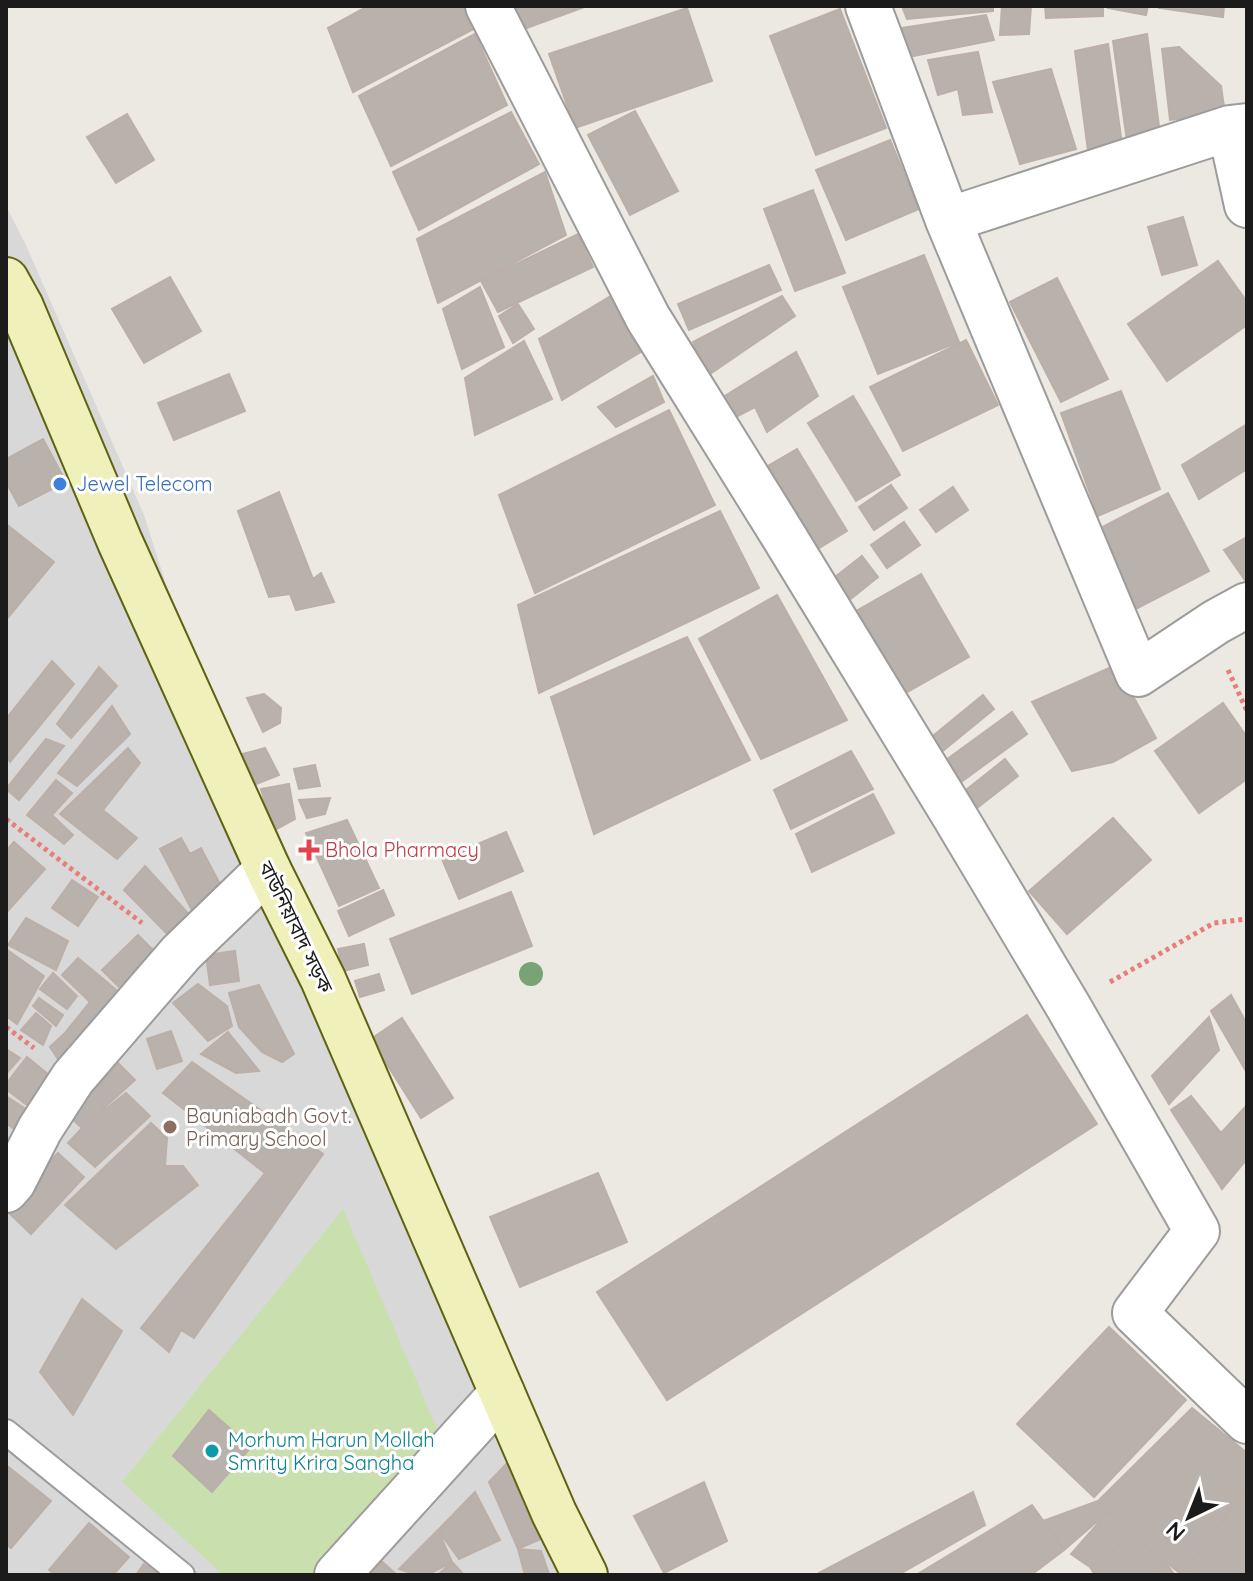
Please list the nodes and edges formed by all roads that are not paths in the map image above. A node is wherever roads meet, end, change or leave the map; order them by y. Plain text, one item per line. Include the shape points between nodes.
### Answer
1 (488, 6) edge
2 (868, 6) edge
3 (1238, 127) edge
4 (1247, 205) edge
5 (948, 220) junction
6 (11, 304) edge
7 (1247, 605) edge
8 (268, 869) junction
9 (6, 1190) edge
10 (502, 1393) junction
11 (1247, 1421) edge
12 (6, 1432) edge
13 (182, 1575) edge
14 (337, 1575) edge
15 (585, 1575) edge

1 - 11 street via 648,318 1068,1006 1197,1231 1135,1313
2 - 5 street
3 - 4 street
3 - 5 street
5 - 7 street via 1138,674
6 - 8 street, বাউনিয়াবাদ সড়ক
8 - 9 street via 181,953 73,1078
8 - 10 street, বাউনিয়াবাদ সড়ক via 323,979
10 - 14 street
10 - 15 street, বাউনিয়াবাদ সড়ক
12 - 13 lane

